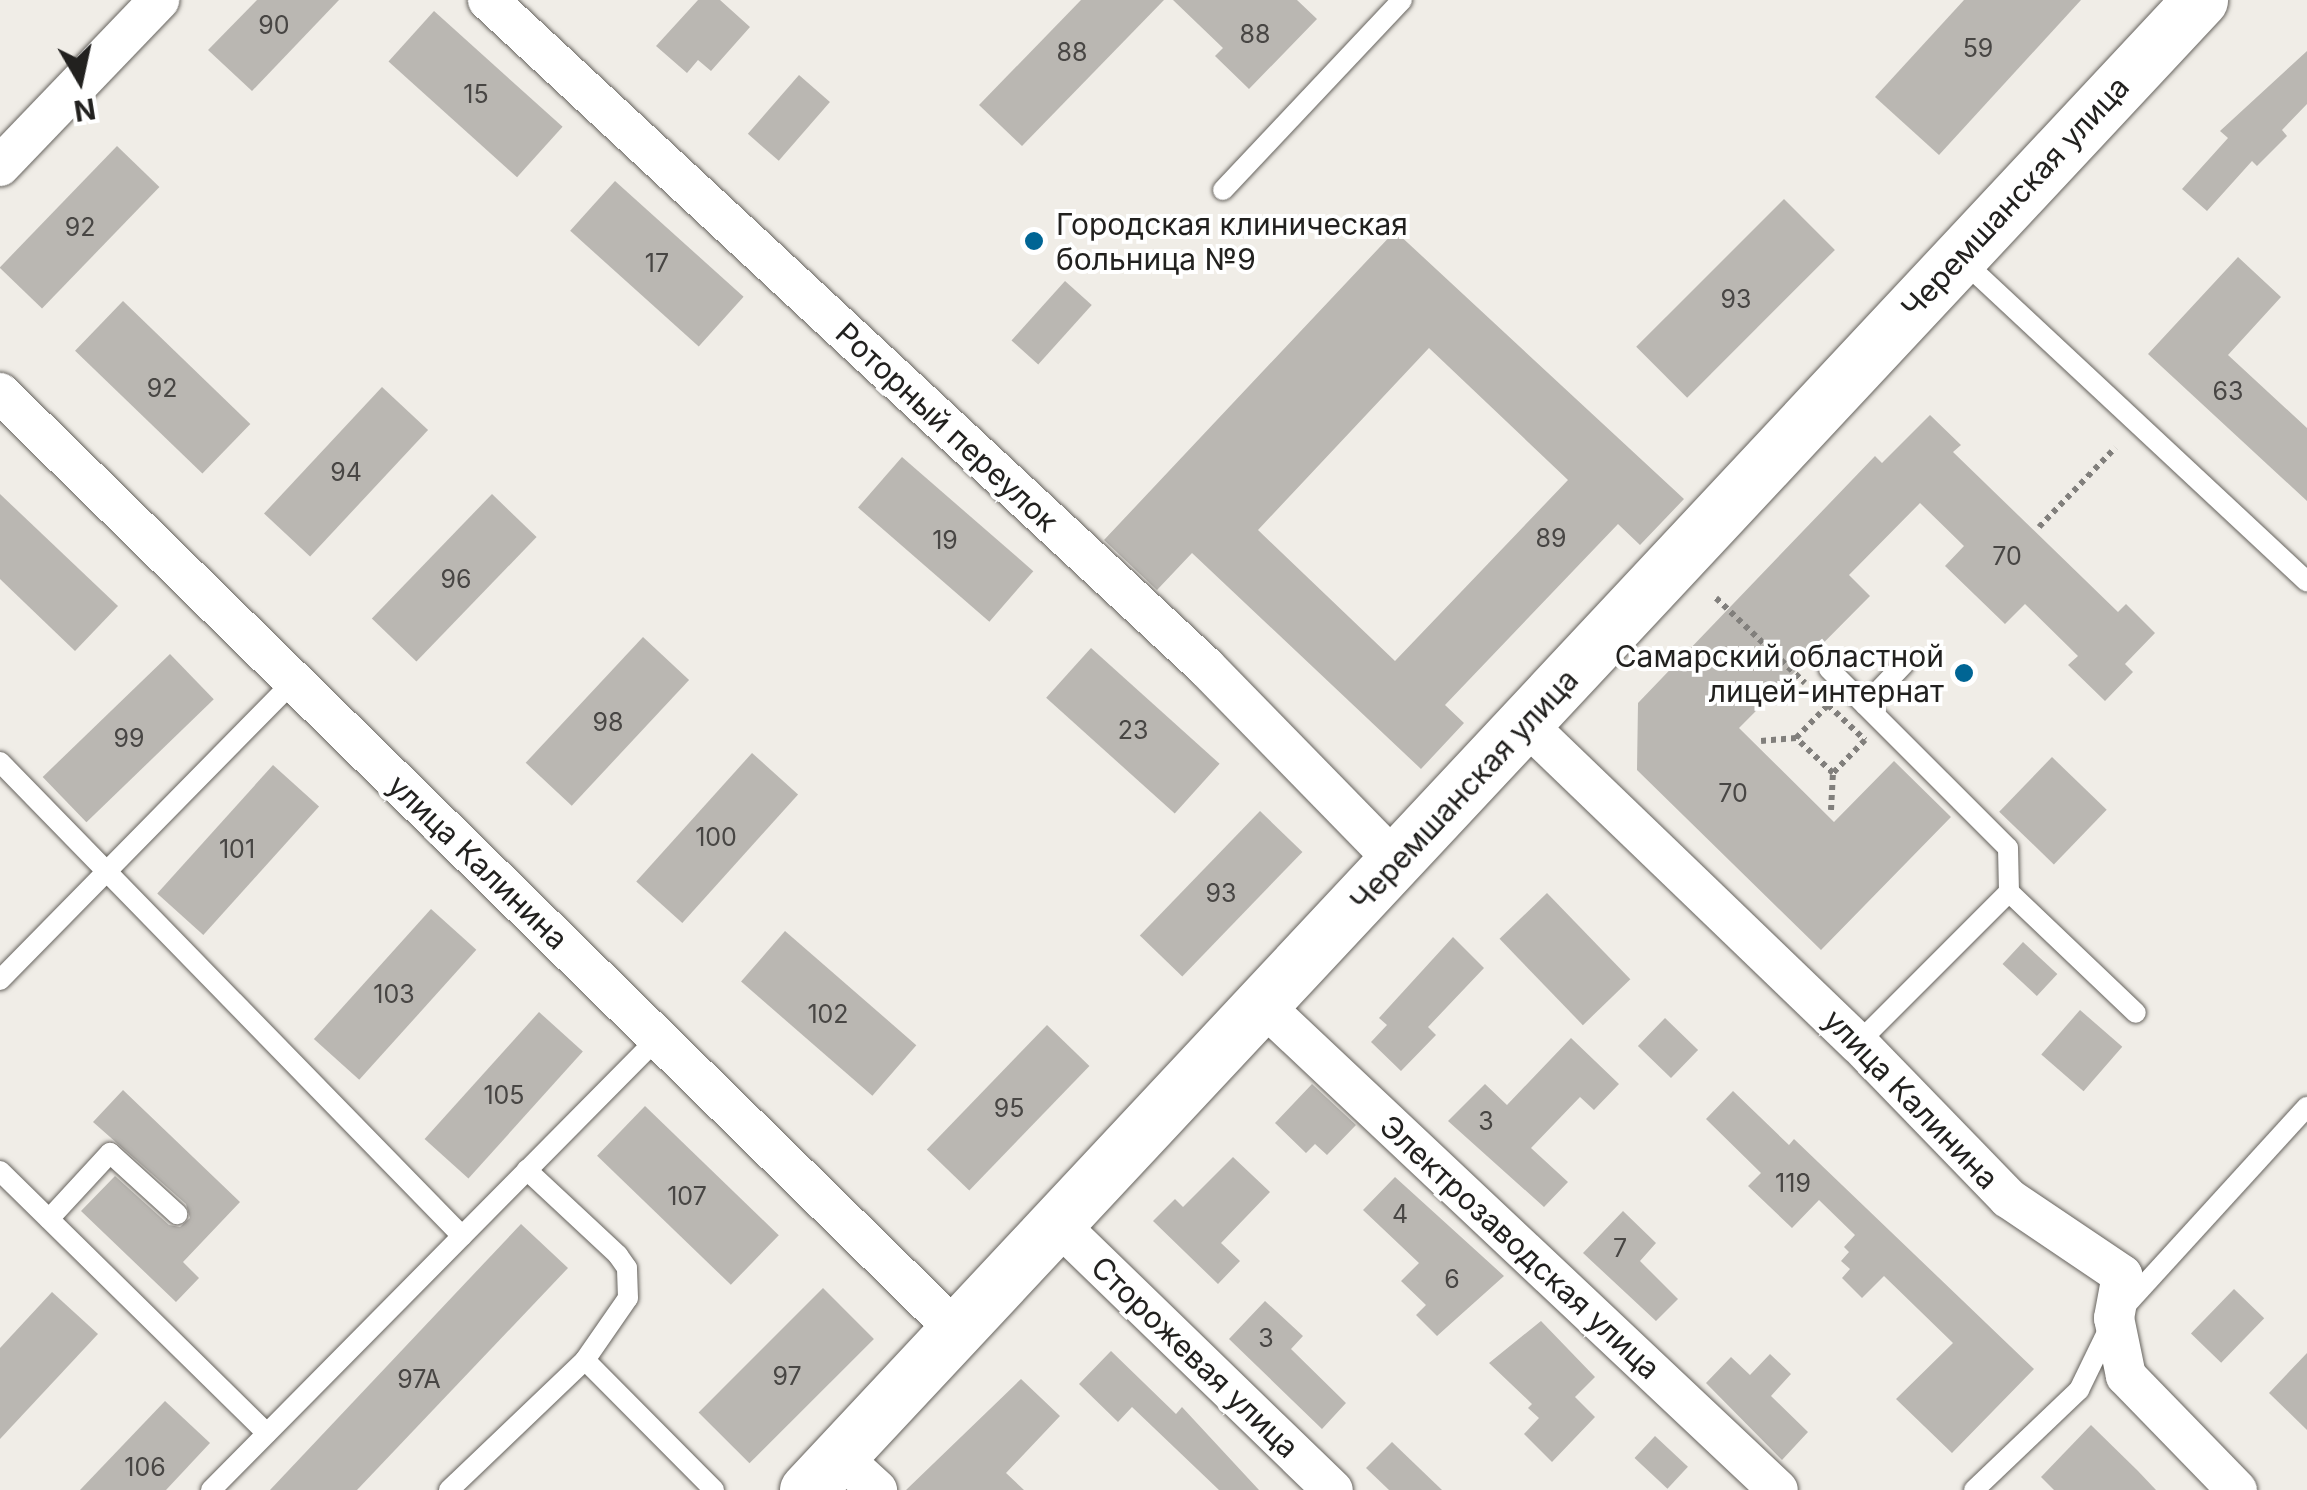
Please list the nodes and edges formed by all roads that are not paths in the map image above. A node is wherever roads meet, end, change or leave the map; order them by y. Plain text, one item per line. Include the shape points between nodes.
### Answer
1 (160, 0) edge
2 (488, 0) edge
3 (2200, 0) edge
4 (1397, 2) edge
5 (0, 166) edge
6 (1223, 190) dead end
7 (1958, 256) junction
8 (0, 393) edge
9 (2307, 582) edge
10 (1904, 664) dead end
11 (1830, 670) dead end
12 (294, 681) junction
13 (1865, 705) junction
14 (1526, 724) junction
15 (0, 762) edge
16 (1398, 863) junction
17 (109, 868) junction
18 (2010, 892) junction
19 (0, 980) edge
20 (1262, 1005) junction
21 (2136, 1013) dead end
22 (658, 1038) junction
23 (1858, 1043) junction
24 (2307, 1107) edge
25 (527, 1170) junction
26 (0, 1171) edge
27 (177, 1214) dead end
28 (49, 1219) junction
29 (1057, 1223) junction
30 (462, 1236) junction
31 (2114, 1318) junction
32 (957, 1331) junction
33 (584, 1360) junction
34 (267, 1433) junction
35 (842, 1479) edge
36 (211, 1490) edge
37 (449, 1490) edge
38 (714, 1490) edge
39 (1333, 1490) edge
40 (1778, 1490) edge
41 (1974, 1490) edge
42 (2237, 1490) edge

1 - 5 street
2 - 16 street, Роторный переулок via 1207,668
3 - 7 street, Черемшанская улица
4 - 6 lane
7 - 9 lane
7 - 14 street, Черемшанская улица
8 - 12 street, улица Калинина
10 - 13 lane
11 - 13 lane
12 - 17 lane
12 - 22 street, улица Калинина
13 - 18 lane via 2008,848
14 - 16 street, Черемшанская улица
14 - 23 street, улица Калинина
15 - 17 lane
16 - 20 street, Черемшанская улица
17 - 19 lane
17 - 30 lane
18 - 21 lane
18 - 23 lane
20 - 29 street, Черемшанская улица
20 - 40 street, Электрозаводская улица
22 - 25 lane
22 - 32 street, улица Калинина
23 - 31 street, улица Калинина via 2008,1198 2122,1275
24 - 31 lane
25 - 30 lane
25 - 33 lane via 627,1268 630,1283 620,1316
26 - 28 lane
27 - 28 lane via 110,1153
28 - 34 lane
29 - 32 street, Черемшанская улица
29 - 39 street, Сторожевая улица
30 - 34 lane
31 - 41 lane via 2079,1390
31 - 42 street, улица Калинина via 2126,1376
32 - 35 street, Черемшанская улица
33 - 37 lane
33 - 38 lane
34 - 36 lane

